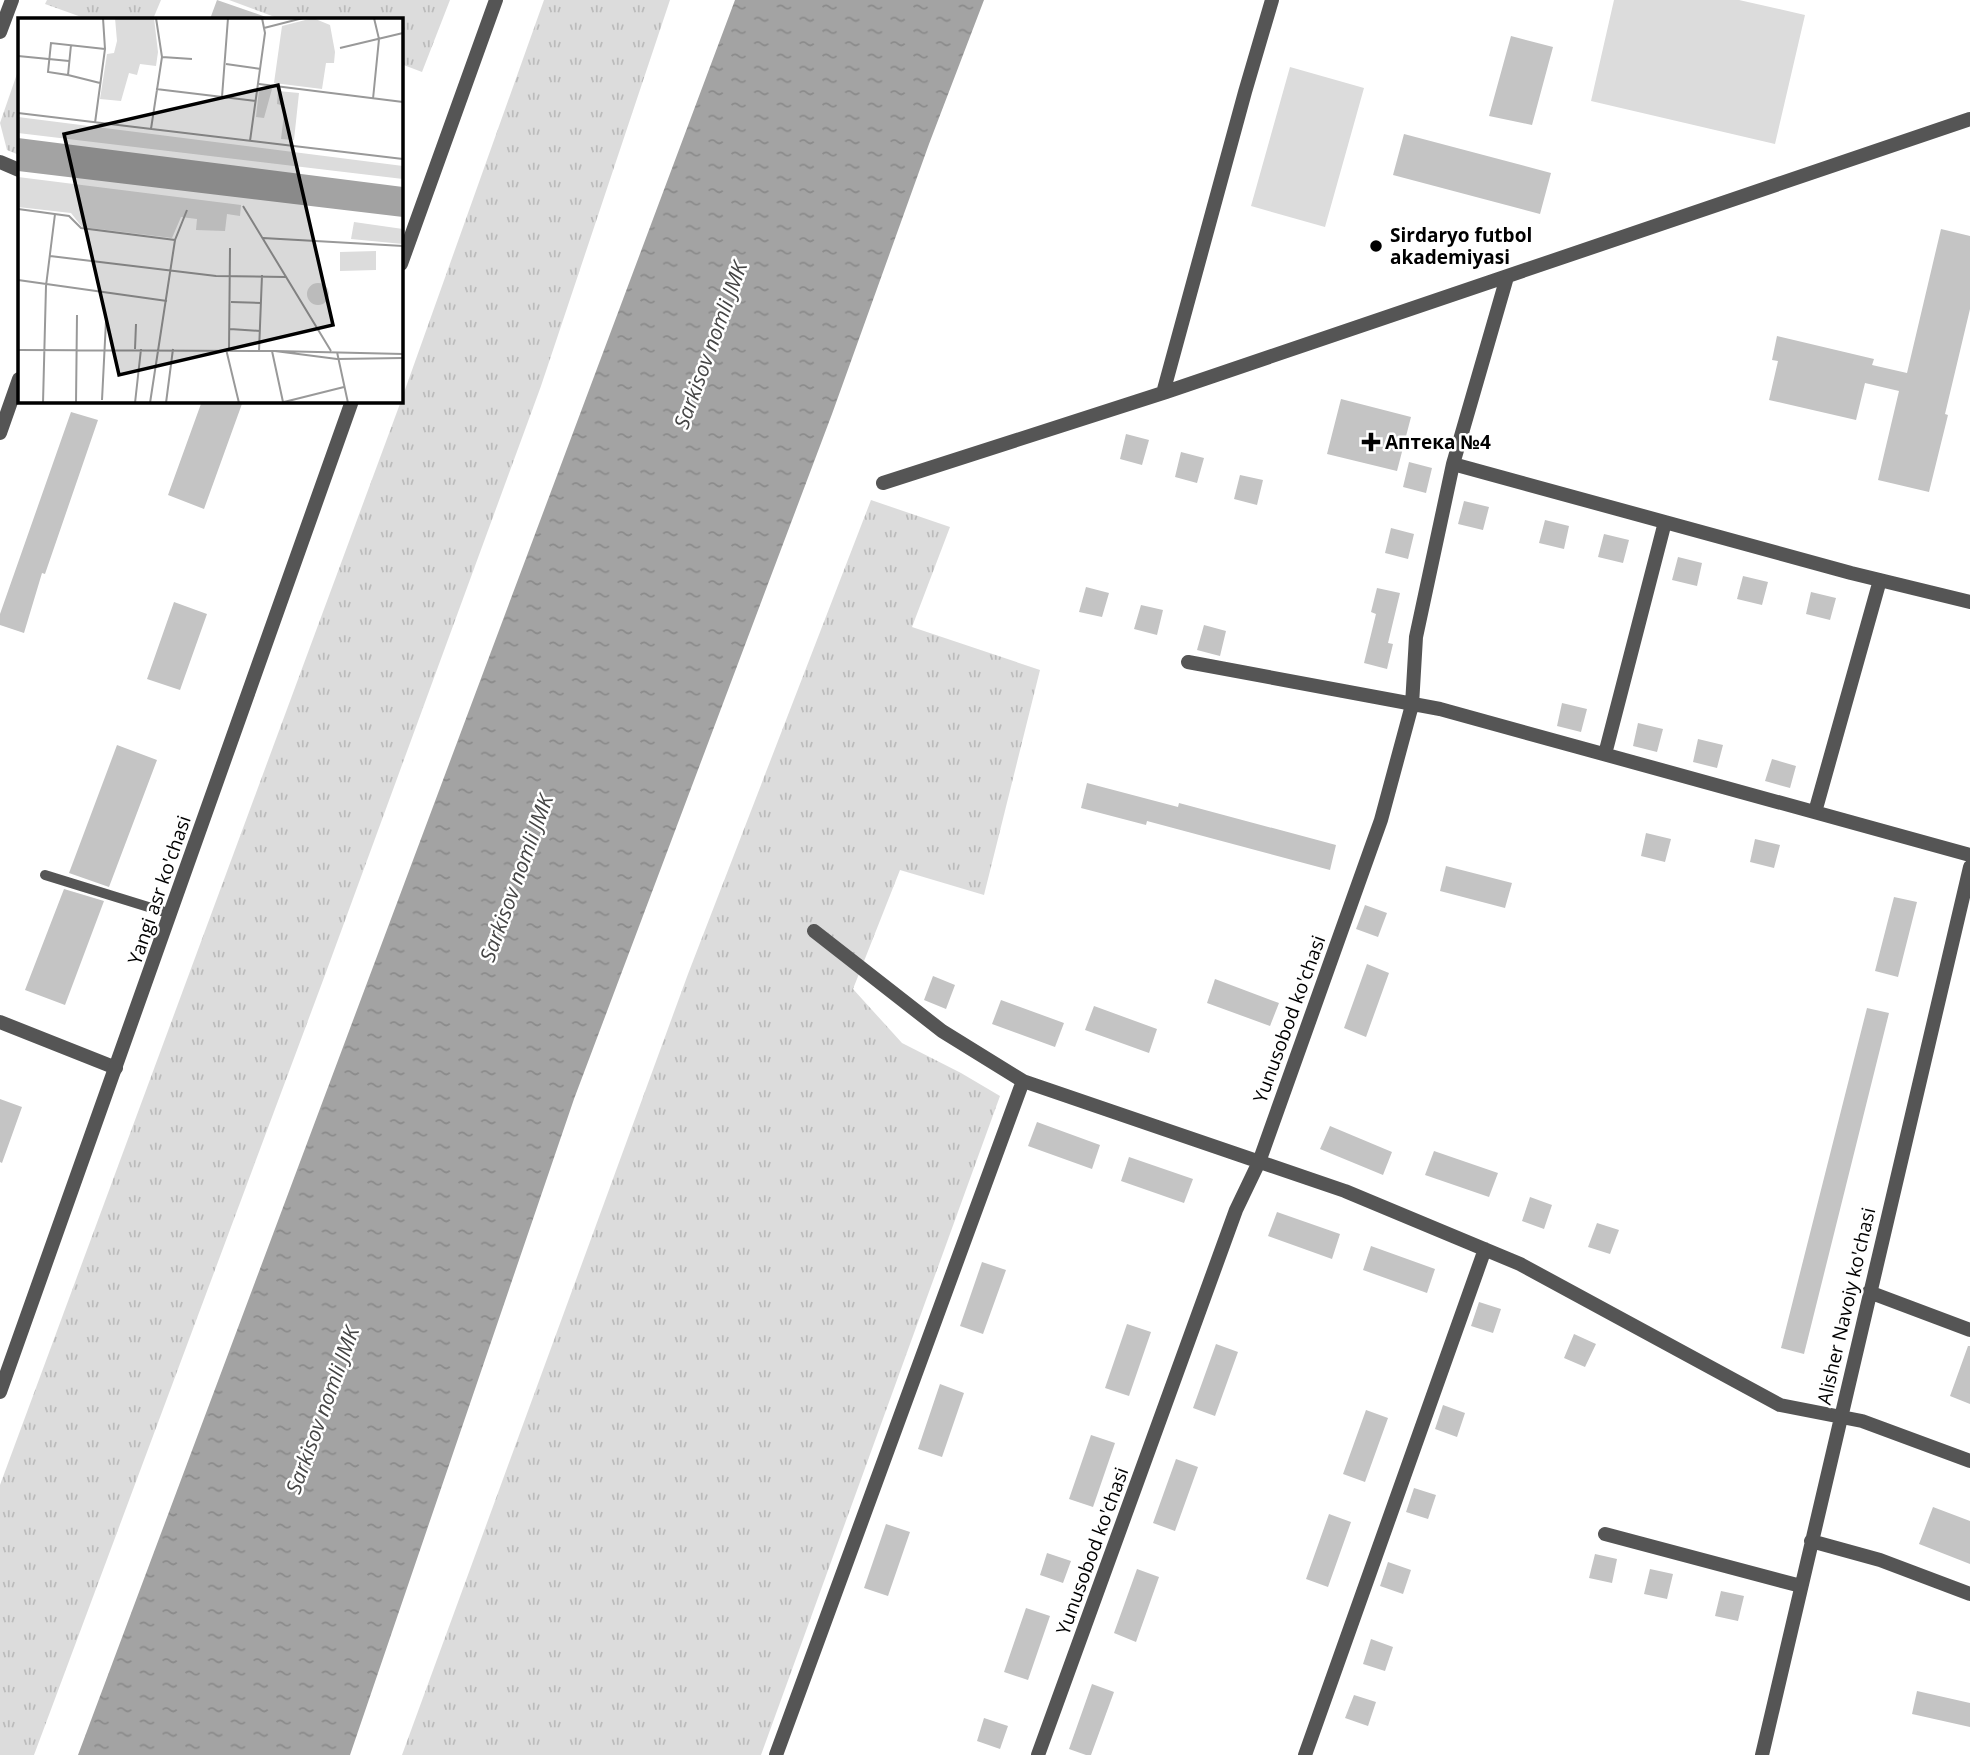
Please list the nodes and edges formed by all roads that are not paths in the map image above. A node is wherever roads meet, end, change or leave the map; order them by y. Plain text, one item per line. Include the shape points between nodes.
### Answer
1 (12, 0) edge
2 (496, 0) edge
3 (1272, 0) edge
4 (0, 32) edge
5 (1970, 119) edge
6 (0, 162) edge
7 (18, 170) edge
8 (402, 261) edge
9 (1507, 277) junction
10 (18, 382) edge
11 (1163, 393) junction
12 (352, 402) edge
13 (0, 433) edge
14 (1452, 464) junction
15 (883, 483) dead end
16 (1665, 522) junction
17 (1881, 580) junction
18 (1970, 602) edge
19 (1188, 662) dead end
20 (1412, 705) junction
21 (1605, 754) junction
22 (1815, 812) junction
23 (1970, 855) edge
24 (45, 875) dead end
25 (1969, 875) edge
26 (171, 914) junction
27 (814, 931) dead end
28 (0, 1022) edge
29 (116, 1068) junction
30 (1023, 1081) junction
31 (1259, 1161) junction
32 (1485, 1248) junction
33 (1869, 1293) junction
34 (1970, 1330) edge
35 (0, 1391) edge
36 (1840, 1417) junction
37 (1970, 1461) edge
38 (1605, 1534) dead end
39 (1811, 1541) junction
40 (1801, 1586) junction
41 (1970, 1594) edge
42 (776, 1755) edge
43 (1038, 1755) edge
44 (1305, 1755) edge
45 (1762, 1755) edge

1 - 4 street
2 - 8 street
3 - 11 street
5 - 9 street
6 - 7 street
9 - 11 street
9 - 14 street, Yunusobod ko'chasi
10 - 13 street
11 - 15 street
12 - 26 street, Yangi asr ko'chasi
14 - 16 street
14 - 20 street, Yunusobod ko'chasi via 1416,637
16 - 17 street
16 - 21 street
17 - 18 street
17 - 22 street
19 - 20 street
20 - 21 street
20 - 31 street, Yunusobod ko'chasi via 1381,820
21 - 22 street
22 - 23 street
24 - 26 lane
25 - 33 street, Alisher Navoiy ko'chasi
26 - 29 street, Yangi asr ko'chasi
27 - 30 street via 942,1031
28 - 29 street
29 - 35 street, Yangi asr ko'chasi
30 - 31 street
30 - 42 street
31 - 32 street
31 - 43 street, Yunusobod ko'chasi via 1236,1210
32 - 36 street via 1780,1405
32 - 44 street
33 - 34 street
33 - 36 street, Alisher Navoiy ko'chasi
36 - 37 street
36 - 39 street, Alisher Navoiy ko'chasi
38 - 40 street
39 - 40 street, Alisher Navoiy ko'chasi
39 - 41 street via 1880,1560
40 - 45 street, Alisher Navoiy ko'chasi

